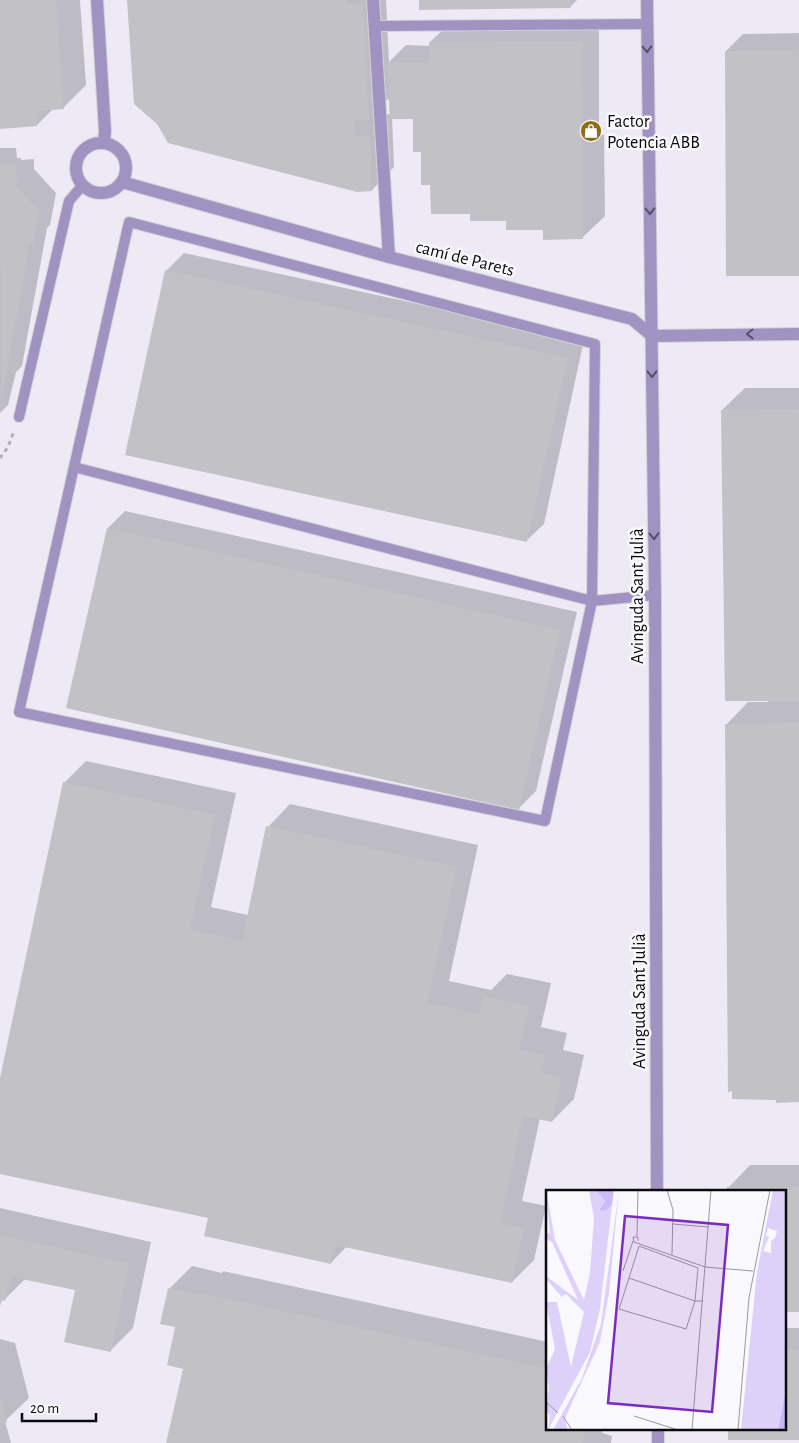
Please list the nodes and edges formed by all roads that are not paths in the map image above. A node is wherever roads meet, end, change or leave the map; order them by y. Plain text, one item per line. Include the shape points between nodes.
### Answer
1 (97, 0) edge
2 (373, 0) edge
3 (647, 0) edge
4 (647, 24) junction
5 (374, 26) junction
6 (104, 143) junction
7 (122, 182) junction
8 (82, 186) junction
9 (389, 257) junction
10 (799, 334) edge
11 (652, 336) junction
12 (20, 417) road end
13 (74, 467) junction
14 (655, 594) junction
15 (592, 601) junction
16 (657, 1190) edge
17 (658, 1430) edge
18 (658, 1443) edge

1 - 6 street
2 - 5 street
3 - 4 street, Avinguda Sant Julià
4 - 5 lane
4 -> 11 street, Avinguda Sant Julià
5 - 9 street
6 - 7 street via 118,149 122,155 126,164
6 - 8 street via 87,146 81,152 75,171
7 - 8 street via 108,193 90,192
7 - 9 street, camí de Parets
8 - 12 lane via 70,201
9 - 11 street, camí de Parets via 632,319
10 -> 11 street
11 -> 14 street, Avinguda Sant Julià
13 - 15 lane
13 - 15 lane via 129,222 595,344
13 - 15 lane via 19,712 545,821
14 - 15 lane
14 - 16 street, Avinguda Sant Julià
17 - 18 street

